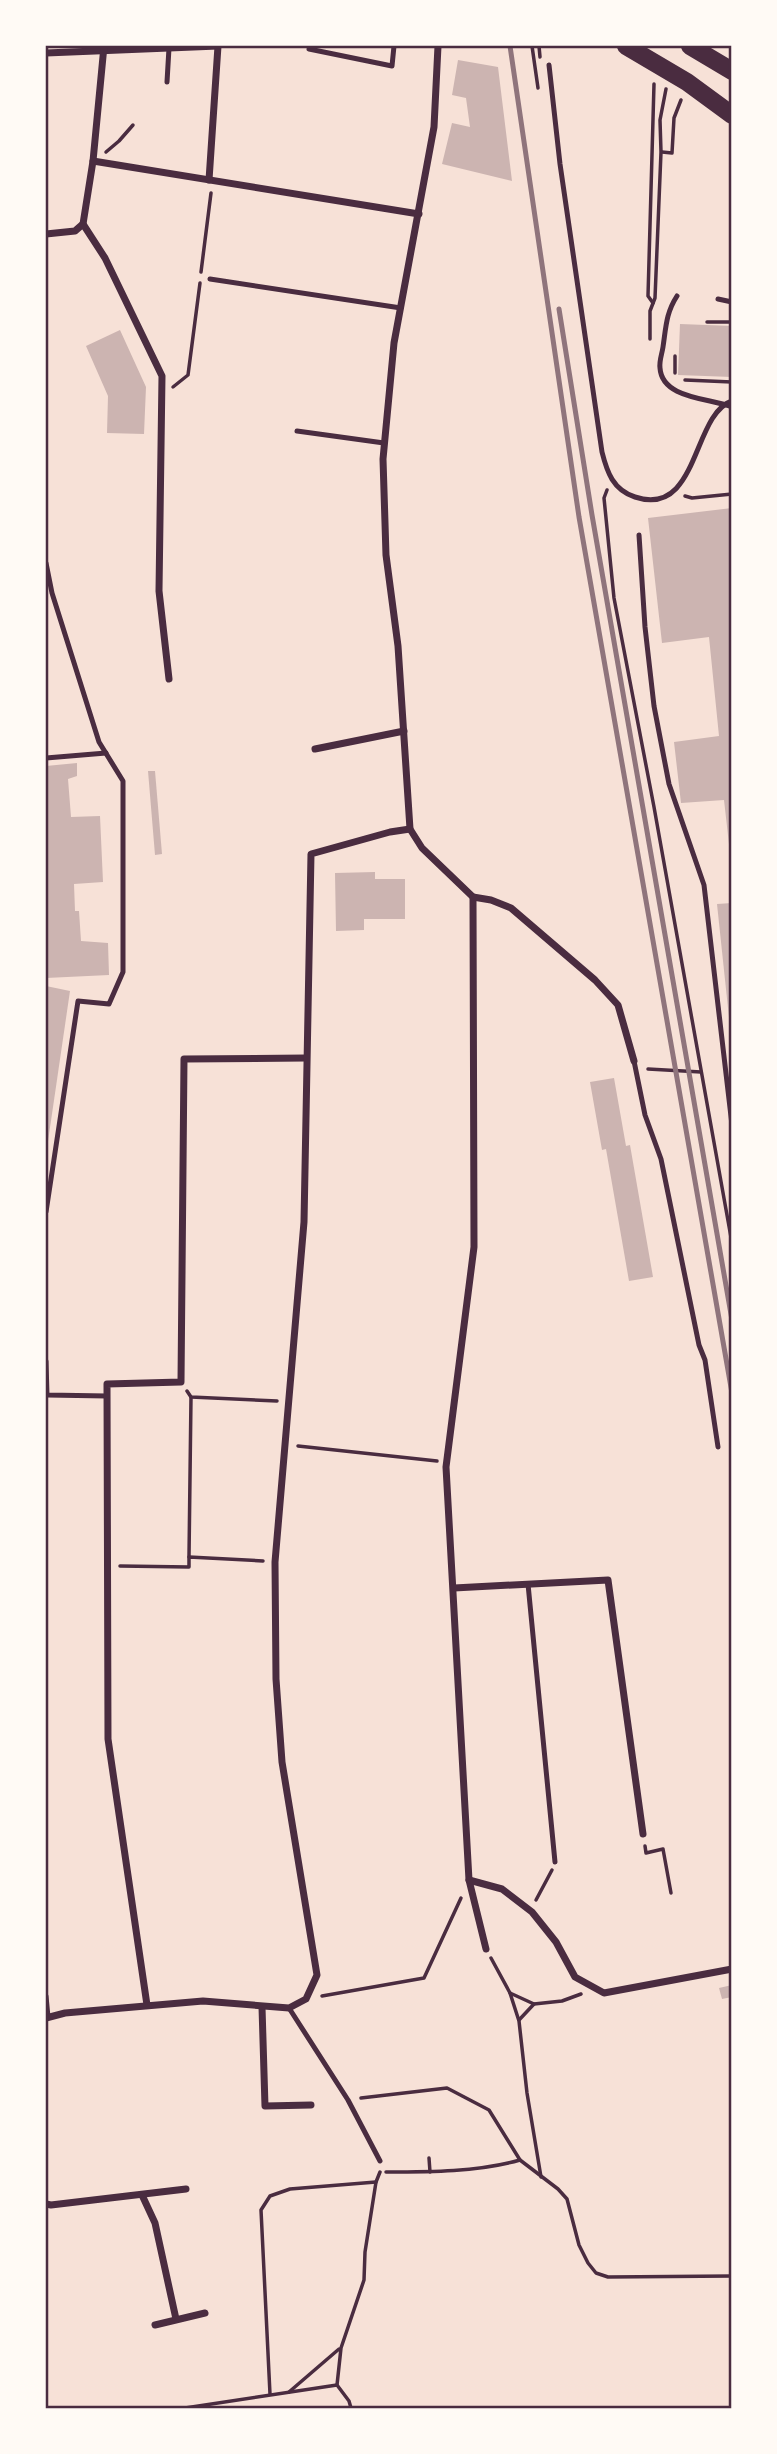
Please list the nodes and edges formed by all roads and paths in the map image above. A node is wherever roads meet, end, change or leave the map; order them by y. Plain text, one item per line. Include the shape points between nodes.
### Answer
1 (218, 46) edge
2 (394, 46) edge
3 (438, 46) edge
4 (538, 46) edge
5 (626, 46) edge
6 (690, 46) edge
7 (104, 48) edge
8 (169, 48) junction
9 (309, 49) dead end
10 (46, 53) edge
11 (540, 54) dead end
12 (549, 65) dead end
13 (732, 71) edge
14 (167, 82) dead end
15 (654, 82) dead end
16 (667, 82) dead end
17 (681, 100) dead end
18 (732, 115) edge
19 (133, 125) dead end
20 (661, 152) junction
21 (93, 161) junction
22 (211, 180) junction
23 (419, 214) junction
24 (83, 224) junction
25 (46, 234) edge
26 (210, 279) dead end
27 (677, 296) dead end
28 (719, 299) dead end
29 (732, 302) edge
30 (653, 303) junction
31 (401, 307) junction
32 (707, 322) dead end
33 (732, 322) edge
34 (650, 345) dead end
35 (675, 351) dead end
36 (732, 382) edge
37 (162, 396) junction
38 (732, 401) edge
39 (723, 403) junction
40 (732, 407) edge
41 (297, 431) dead end
42 (384, 443) junction
43 (612, 481) junction
44 (675, 489) junction
45 (732, 494) edge
46 (639, 534) dead end
47 (46, 563) edge
48 (169, 679) dead end
49 (404, 731) junction
50 (315, 749) dead end
51 (106, 753) junction
52 (46, 758) edge
53 (411, 829) junction
54 (473, 897) junction
55 (306, 1058) junction
56 (634, 1061) joint
57 (647, 1069) dead end
58 (702, 1072) junction
59 (732, 1125) edge
60 (46, 1212) edge
61 (732, 1243) edge
62 (46, 1361) edge
63 (181, 1382) junction
64 (107, 1396) junction
65 (191, 1397) junction
66 (290, 1402) junction
67 (285, 1445) junction
68 (718, 1447) dead end
69 (447, 1462) junction
70 (189, 1556) junction
71 (275, 1562) junction
72 (108, 1566) junction
73 (528, 1584) junction
74 (454, 1588) junction
75 (643, 1834) joint
76 (555, 1861) joint
77 (469, 1881) junction
78 (671, 1893) dead end
79 (529, 1910) junction
80 (486, 1949) joint
81 (732, 1969) edge
82 (510, 1993) junction
83 (604, 1993) junction
84 (46, 1996) edge
85 (306, 1999) junction
86 (534, 2004) junction
87 (147, 2005) junction
88 (262, 2007) junction
89 (289, 2008) junction
90 (47, 2017) edge
91 (519, 2021) junction
92 (348, 2100) junction
93 (311, 2105) dead end
94 (429, 2158) dead end
95 (520, 2160) junction
96 (380, 2161) joint
97 (380, 2172) junction
98 (430, 2172) junction
99 (542, 2178) junction
100 (376, 2182) junction
101 (187, 2189) dead end
102 (142, 2195) junction
103 (46, 2204) edge
104 (732, 2276) edge
105 (205, 2313) dead end
106 (176, 2319) junction
107 (155, 2325) dead end
108 (341, 2348) junction
109 (337, 2385) junction
110 (289, 2392) junction
111 (270, 2394) junction
112 (185, 2409) edge
113 (351, 2409) edge

1 - 8 street
1 - 22 street
2 - 9 lane via 392,66
3 - 23 street via 434,128
4 - 11 path
5 - 18 highway
6 - 13 highway
7 - 8 street
7 - 10 street
7 - 21 street
8 - 14 lane
12 - 43 lane via 602,452
15 - 30 path via 648,296
16 - 20 path via 660,120
17 - 20 path via 674,118 672,153
19 - 21 path
20 - 30 path
21 - 22 street
21 - 24 street
22 - 23 street
22 - 37 path via 188,375
23 - 31 street
24 - 25 street via 75,231
24 - 37 street via 105,258 162,376
26 - 31 lane
27 - 39 lane via 667,314 662,378 681,393
28 - 29 lane
30 - 34 path
31 - 42 street
32 - 33 path
35 - 36 path via 679,380
37 - 48 street via 159,591
38 - 39 lane
39 - 40 lane
39 - 44 lane
41 - 42 lane
42 - 49 street via 386,555
43 - 44 lane via 638,499 667,497
43 - 58 path via 604,498 614,598
44 - 45 path via 692,498
46 - 59 lane via 654,706 669,785 704,885
47 - 51 lane via 51,593
49 - 50 street
49 - 53 street
51 - 52 lane
51 - 60 lane via 123,781 122,972 109,1004 78,1001
53 - 54 street via 422,848
53 - 55 street via 311,854
54 - 56 street via 511,908 595,980 618,1005
54 - 69 street via 474,1247
55 - 63 street via 184,1059
55 - 66 street via 304,1222
56 - 68 lane via 645,1115 661,1159 705,1360
57 - 58 path
58 - 61 path
62 - 64 lane via 47,1395
63 - 64 street via 107,1384
63 - 65 path
64 - 72 street
65 - 66 path
65 - 70 path
66 - 67 street
67 - 69 path
67 - 71 street
69 - 74 street
70 - 71 path
70 - 72 path via 189,1567
71 - 85 street via 282,1762 317,1975
72 - 87 street via 108,1739
73 - 74 street
73 - 75 street via 608,1580
73 - 76 lane
74 - 77 street
75 - 78 path via 646,1853 663,1849
76 - 79 path
77 - 79 street via 502,1889
77 - 80 street
77 - 85 path via 424,1978
79 - 83 street via 556,1942 575,1977
80 - 82 path
81 - 83 street
82 - 86 path
82 - 91 path
83 - 86 path
84 - 90 lane
85 - 89 street
86 - 91 path
87 - 88 street via 203,2001
87 - 90 street
88 - 89 street
88 - 93 street via 265,2106
89 - 92 lane
91 - 99 path
92 - 95 path via 447,2088 489,2110
92 - 96 lane
94 - 98 path
95 - 98 path
95 - 99 path
96 - 97 path
97 - 98 path
97 - 100 path
99 - 104 path via 567,2199 579,2245 596,2273 608,2277
100 - 108 path via 363,2280
100 - 111 path via 290,2189 271,2196 261,2210
101 - 102 street
102 - 103 street
102 - 106 street via 155,2223
105 - 106 street
106 - 107 street
108 - 109 path
108 - 110 path
109 - 110 path
109 - 113 path
110 - 111 path
111 - 112 path

